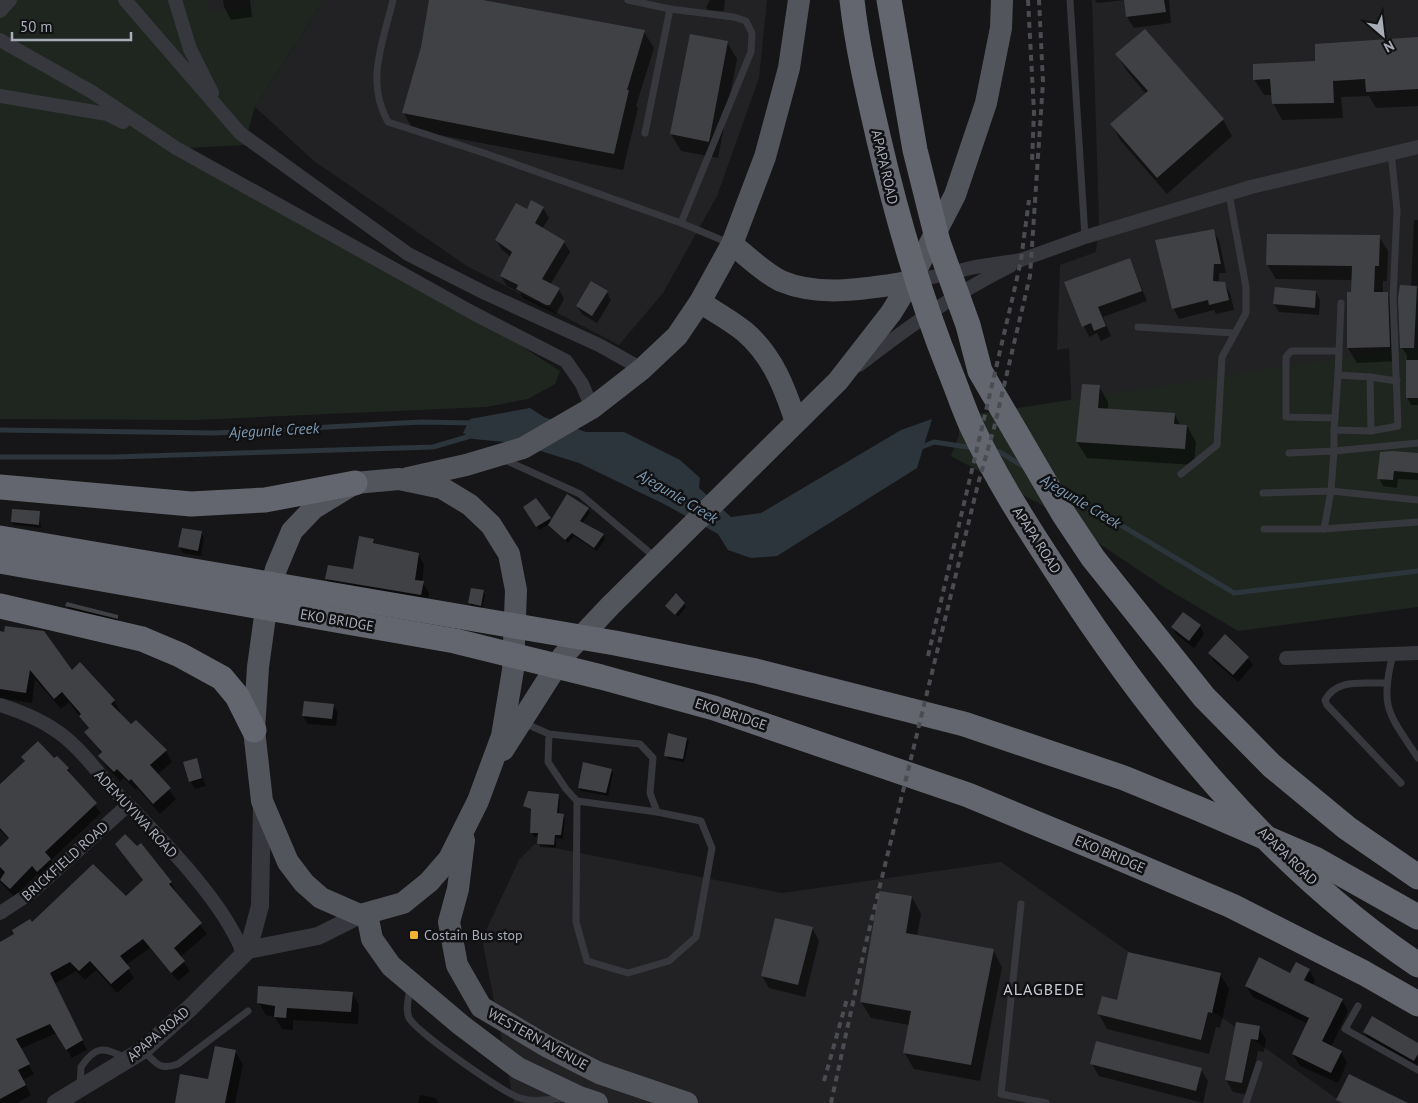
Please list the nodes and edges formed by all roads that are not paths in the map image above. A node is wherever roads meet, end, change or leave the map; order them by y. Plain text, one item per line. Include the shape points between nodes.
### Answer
1 (10, 0) edge
2 (125, 0) edge
3 (175, 0) edge
4 (393, 0) edge
5 (628, 0) edge
6 (799, 0) edge
7 (852, 0) edge
8 (889, 0) edge
9 (1002, 0) edge
10 (1070, 0) edge
11 (670, 9) junction
12 (0, 11) edge
13 (0, 40) edge
14 (0, 96) edge
15 (222, 111) junction
16 (645, 134) dead end
17 (1418, 147) edge
18 (176, 148) junction
19 (1391, 152) junction
20 (1229, 194) junction
21 (681, 223) junction
22 (1085, 237) junction
23 (732, 244) junction
24 (1021, 260) junction
25 (910, 282) junction
26 (484, 293) junction
27 (700, 302) junction
28 (1340, 302) dead end
29 (473, 313) junction
30 (1138, 327) dead end
31 (1233, 333) junction
32 (1339, 351) junction
33 (642, 369) junction
34 (1338, 376) junction
35 (1370, 377) junction
36 (838, 381) junction
37 (1397, 381) junction
38 (592, 408) junction
39 (1335, 418) junction
40 (796, 422) junction
41 (1334, 430) junction
42 (1371, 431) junction
43 (1418, 443) edge
44 (1334, 451) junction
45 (1289, 453) dead end
46 (496, 456) junction
47 (1181, 474) dead end
48 (400, 479) junction
49 (355, 483) junction
50 (0, 487) edge
51 (1331, 491) junction
52 (1263, 493) dead end
53 (1418, 500) edge
54 (1418, 522) edge
55 (1324, 529) junction
56 (1264, 530) dead end
57 (0, 538) edge
58 (658, 560) junction
59 (0, 561) edge
60 (0, 606) edge
61 (1418, 653) edge
62 (1393, 654) junction
63 (1286, 658) dead end
64 (1385, 683) junction
65 (0, 705) edge
66 (522, 722) junction
67 (254, 730) junction
68 (549, 734) junction
69 (1418, 758) edge
70 (487, 774) junction
71 (1401, 783) dead end
72 (262, 801) junction
73 (577, 801) junction
74 (128, 805) junction
75 (657, 812) junction
76 (465, 828) junction
77 (1418, 877) edge
78 (1021, 904) dead end
79 (0, 913) edge
80 (363, 915) junction
81 (1418, 916) edge
82 (245, 951) junction
83 (1418, 965) edge
84 (410, 982) junction
85 (1418, 1004) edge
86 (1358, 1006) dead end
87 (248, 1011) dead end
88 (135, 1055) junction
89 (1259, 1064) dead end
90 (1418, 1070) edge
91 (80, 1090) junction
92 (588, 1100) edge
93 (56, 1103) edge
94 (687, 1103) edge
95 (1046, 1103) edge
96 (1246, 1103) edge

1 - 12 street
2 - 15 street
3 - 15 street via 190,49
4 - 21 lane via 375,77 376,94 388,122
5 - 11 lane
6 - 23 main road via 789,68 765,158
7 - 83 highway, APAPA ROAD via 897,219 933,329 972,427 1015,507 1089,621 1150,706 1222,790 1297,869
8 - 77 highway via 914,150 938,242 968,325 980,371 1063,513 1093,558 1204,697 1272,766 1348,828
9 - 25 main road via 1001,28 986,103 955,195
10 - 22 lane
11 - 16 lane
11 - 21 lane via 746,21 753,43
13 - 18 street via 92,92
14 - 18 street via 107,114
15 - 26 street via 240,133 408,254
17 - 19 street
18 - 29 street
19 - 20 street
19 - 37 lane via 1397,210 1393,298
20 - 22 street
20 - 31 lane via 1246,301 1246,313
21 - 23 lane
22 - 24 street
23 - 25 main road via 781,281 808,288 836,291
23 - 27 main road
24 - 25 street
24 - 36 street via 972,285
25 - 36 main road via 891,313
26 - 29 street
26 - 33 street via 594,342
27 - 33 main road via 677,336
27 - 40 main road via 745,332 766,354 784,386
28 - 32 lane
29 - 38 street via 566,361 582,384
30 - 31 lane
31 - 47 lane via 1222,357 1217,445
32 - 34 lane
32 - 39 lane via 1290,351 1286,357 1286,417
33 - 38 main road
34 - 35 lane
34 - 39 lane
35 - 37 lane
35 - 42 lane
36 - 40 main road
37 - 42 lane via 1398,426
38 - 46 main road via 523,448
39 - 41 lane
40 - 58 main road
41 - 42 lane
41 - 44 lane
43 - 44 lane
44 - 45 lane
44 - 51 lane
46 - 48 main road
46 - 58 lane via 580,494
48 - 49 main road
48 - 70 main road via 442,488 470,505 491,526 509,554 516,590 513,670 502,736
49 - 50 highway via 264,500 191,504
49 - 67 main road via 314,508 292,531 276,569 266,609 258,667
51 - 52 lane
51 - 53 lane
51 - 55 lane
54 - 55 lane
55 - 56 lane
57 - 81 highway, EKO BRIDGE via 615,643 756,671 964,724 1124,778 1197,808 1316,860
58 - 66 main road via 563,656
59 - 85 highway, EKO BRIDGE via 455,641 714,708 968,795 1103,851 1232,906
60 - 67 highway via 142,639 180,655 222,678 237,696
61 - 62 street
62 - 63 street
62 - 64 lane
64 - 69 lane via 1391,717
64 - 71 lane via 1341,685 1333,688 1325,700
65 - 74 street, ADEMUYIWA ROAD via 56,730
66 - 68 lane
66 - 70 main road
67 - 72 main road
68 - 73 lane via 548,762
68 - 75 lane via 640,744 653,758 650,793
70 - 76 main road
72 - 80 main road via 288,862 304,883 322,898
72 - 82 street, APAPA ROAD via 260,906
73 - 75 lane
73 - 75 lane via 576,922 587,961 628,973 668,962 696,937 698,928 712,848 701,821
74 - 79 street, BRICKFIELD ROAD via 32,892
74 - 82 street, ADEMUYIWA ROAD via 203,889
76 - 80 main road via 450,859 429,882 403,903
76 - 94 main road, WESTERN AVENUE via 458,889 449,922 457,965 481,1007 599,1073
78 - 95 lane via 1001,1094
80 - 82 street via 318,936
80 - 84 main road, WESTERN AVENUE via 372,939 391,966
82 - 88 street, APAPA ROAD via 190,1008
84 - 92 main road, WESTERN AVENUE via 518,1068
84 - 92 lane via 407,1010 410,1018 491,1083 530,1101
86 - 90 lane via 1346,1029
87 - 88 lane via 178,1064 167,1068
88 - 91 street, APAPA ROAD
88 - 91 lane via 110,1050 94,1052 81,1067
89 - 96 lane
91 - 93 street, APAPA ROAD

